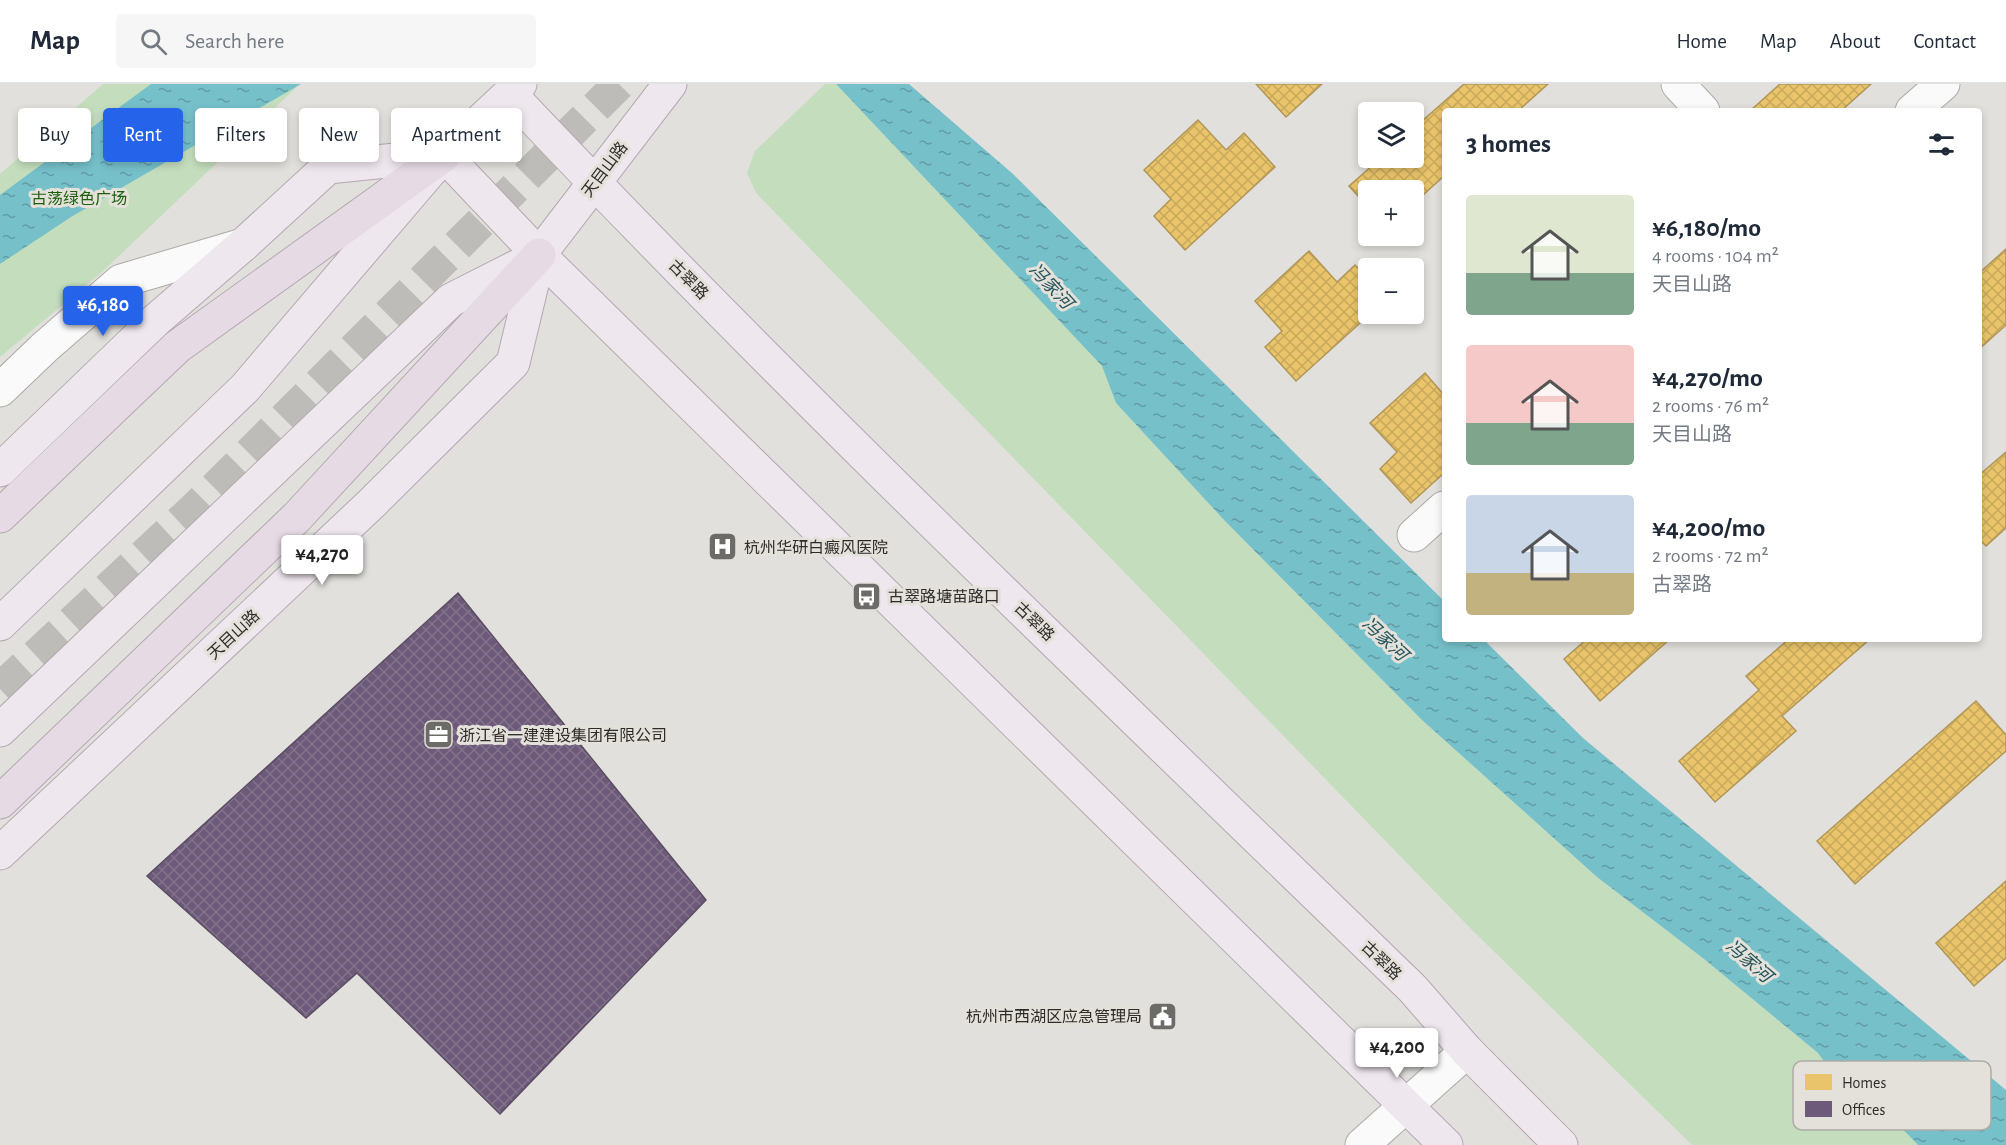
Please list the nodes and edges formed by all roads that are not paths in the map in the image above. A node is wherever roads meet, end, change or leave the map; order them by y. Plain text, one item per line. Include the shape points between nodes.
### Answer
1 (670, 84) edge
2 (1678, 84) edge
3 (1942, 84) edge
4 (515, 89) edge
5 (495, 108) edge
6 (1701, 108) edge
7 (1915, 108) edge
8 (391, 160) edge
9 (434, 162) edge
10 (438, 162) edge
11 (451, 162) edge
12 (594, 183) junction
13 (243, 245) junction
14 (539, 255) junction
15 (0, 390) edge
16 (0, 470) edge
17 (1442, 510) edge
18 (0, 516) edge
19 (1414, 535) dead end
20 (0, 624) edge
21 (0, 730) edge
22 (0, 802) edge
23 (0, 854) edge
24 (1467, 1051) junction
25 (1405, 1106) junction
26 (1362, 1145) edge
27 (1446, 1145) edge
28 (1561, 1145) edge

1 - 12 main road, 天目山路
2 - 6 street
3 - 7 street
4 - 5 main road
4 - 12 main road, 古翠路
8 - 13 main road via 328,167
9 - 18 highway via 177,347
10 - 20 main road via 245,388
11 - 14 main road
12 - 14 main road, 天目山路
12 - 24 main road, 古翠路 via 882,472 1413,990
13 - 15 street via 121,281
13 - 16 main road via 156,320
14 - 21 main road, 天目山路 via 452,300
14 - 22 highway via 297,517
14 - 23 main road, 天目山路 via 513,363 371,504
14 - 25 main road
17 - 19 street
24 - 25 street
24 - 28 main road, 古翠路
25 - 26 street
25 - 27 main road

